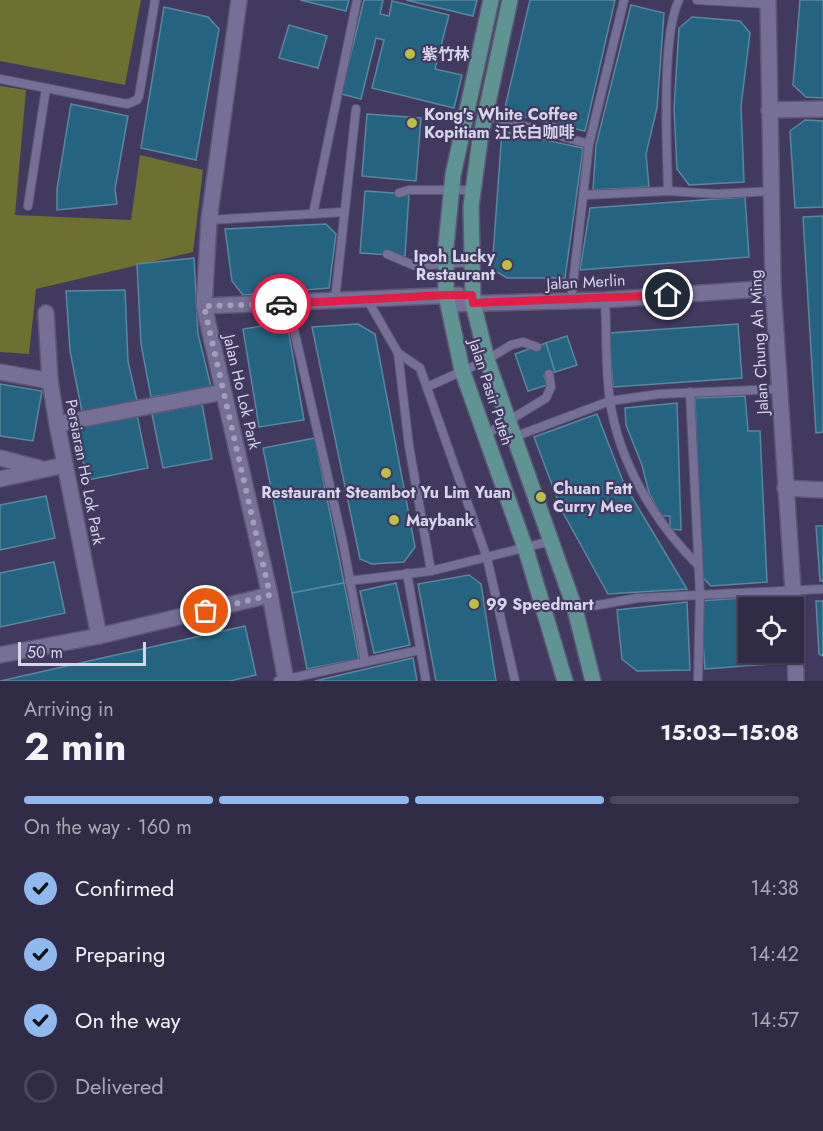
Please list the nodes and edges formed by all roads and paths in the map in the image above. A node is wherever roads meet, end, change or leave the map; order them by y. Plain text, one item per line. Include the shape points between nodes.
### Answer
1 (155, 0) edge
2 (239, 0) edge
3 (357, 0) edge
4 (491, 0) edge
5 (510, 0) edge
6 (624, 0) edge
7 (679, 0) edge
8 (697, 0) edge
9 (768, 2) edge
10 (0, 79) edge
11 (46, 88) junction
12 (356, 109) dead end
13 (823, 109) edge
14 (769, 110) junction
15 (486, 115) junction
16 (590, 144) junction
17 (452, 188) junction
18 (473, 190) junction
19 (668, 191) junction
20 (772, 191) junction
21 (399, 193) dead end
22 (584, 195) junction
23 (28, 206) dead end
24 (344, 212) junction
25 (313, 214) junction
26 (209, 220) junction
27 (387, 254) dead end
28 (472, 262) junction
29 (446, 266) junction
30 (773, 288) junction
31 (367, 299) junction
32 (447, 299) junction
33 (472, 299) junction
34 (335, 300) junction
35 (605, 300) junction
36 (572, 301) junction
37 (288, 303) junction
38 (204, 306) junction
39 (46, 313) dead end
40 (537, 346) dead end
41 (398, 353) junction
42 (488, 360) junction
43 (462, 370) junction
44 (0, 372) edge
45 (549, 374) dead end
46 (50, 381) junction
47 (427, 387) junction
48 (779, 389) junction
49 (223, 392) junction
50 (690, 392) junction
51 (610, 401) junction
52 (509, 421) junction
53 (57, 424) junction
54 (485, 435) junction
55 (514, 437) junction
56 (0, 458) edge
57 (65, 465) junction
58 (45, 469) junction
59 (0, 479) edge
60 (785, 488) junction
61 (823, 490) edge
62 (551, 542) junction
63 (526, 550) junction
64 (487, 558) junction
65 (698, 565) junction
66 (430, 571) junction
67 (407, 573) junction
68 (349, 581) junction
69 (823, 589) edge
70 (793, 591) junction
71 (700, 594) junction
72 (270, 595) junction
73 (574, 609) junction
74 (99, 636) junction
75 (420, 650) junction
76 (0, 655) edge
77 (365, 662) junction
78 (283, 680) edge
79 (426, 681) edge
80 (515, 681) edge
81 (565, 681) edge
82 (593, 681) edge
83 (698, 681) edge
84 (796, 681) edge

1 - 11 lane via 137,100 127,104
2 - 26 street, Jalan Ho Lok Park
3 - 25 lane
4 - 17 main road, Jalan Pasir Puteh
5 - 15 main road, Jalan Pasir Puteh
6 - 16 lane
7 - 19 lane via 673,11 670,44
8 - 9 lane
9 - 14 street, Jalan Chung Ah Ming
10 - 11 lane
11 - 23 lane
12 - 24 lane
13 - 14 street
14 - 20 street, Jalan Chung Ah Ming
15 - 16 lane
15 - 18 main road, Jalan Pasir Puteh
16 - 22 lane
17 - 18 lane
17 - 21 lane via 409,189
17 - 29 main road, Jalan Pasir Puteh
18 - 28 main road, Jalan Pasir Puteh
19 - 20 lane
19 - 22 lane
20 - 30 street, Jalan Chung Ah Ming
22 - 36 lane
24 - 25 lane
24 - 34 lane
25 - 26 lane
26 - 38 street, Jalan Ho Lok Park
27 - 29 lane via 415,266
28 - 29 lane
28 - 33 main road, Jalan Pasir Puteh
29 - 32 main road, Jalan Pasir Puteh
30 - 35 street, Jalan Merlin
30 - 48 street, Jalan Chung Ah Ming
31 - 32 street
31 - 34 street
31 - 41 lane
32 - 33 street, Jalan Merlin
32 - 43 main road, Jalan Pasir Puteh
33 - 36 street, Jalan Merlin
33 - 42 main road, Jalan Pasir Puteh
34 - 37 street
35 - 36 street, Jalan Merlin
35 - 51 lane
37 - 38 street
37 - 68 lane
38 - 49 street, Jalan Ho Lok Park
39 - 46 street, Persiaran Ho Lok Park
40 - 42 lane via 523,342 511,345
41 - 47 lane via 420,368
41 - 66 lane
42 - 43 lane
42 - 52 main road, Jalan Pasir Puteh
43 - 47 lane
43 - 54 main road, Jalan Pasir Puteh
44 - 46 street
45 - 52 lane via 551,387 546,399
46 - 53 street, Persiaran Ho Lok Park
47 - 64 lane
48 - 50 lane
48 - 60 street, Jalan Chung Ah Ming
49 - 53 street
49 - 72 street, Jalan Ho Lok Park
50 - 51 lane
50 - 65 lane
51 - 55 lane
51 - 65 lane via 619,439 657,517
52 - 54 lane
52 - 55 main road, Jalan Pasir Puteh
53 - 57 street, Persiaran Ho Lok Park
54 - 63 main road, Jalan Pasir Puteh
55 - 62 main road, Jalan Pasir Puteh
56 - 58 street
57 - 58 street
57 - 74 street, Persiaran Ho Lok Park
58 - 59 street
60 - 61 street
60 - 70 street, Jalan Chung Ah Ming
62 - 63 lane
62 - 73 main road, Jalan Pasir Puteh
63 - 64 lane
63 - 81 main road, Jalan Pasir Puteh
64 - 66 lane
64 - 80 lane
65 - 71 lane
66 - 67 lane
67 - 68 lane
67 - 75 lane
68 - 77 lane
69 - 70 lane
70 - 71 lane
70 - 84 street, Jalan Chung Ah Ming
71 - 73 lane via 638,598
71 - 83 lane
72 - 74 street
72 - 78 street, Jalan Ho Lok Park
73 - 82 main road, Jalan Pasir Puteh
74 - 76 street
75 - 77 lane
75 - 79 lane
77 - 78 lane

